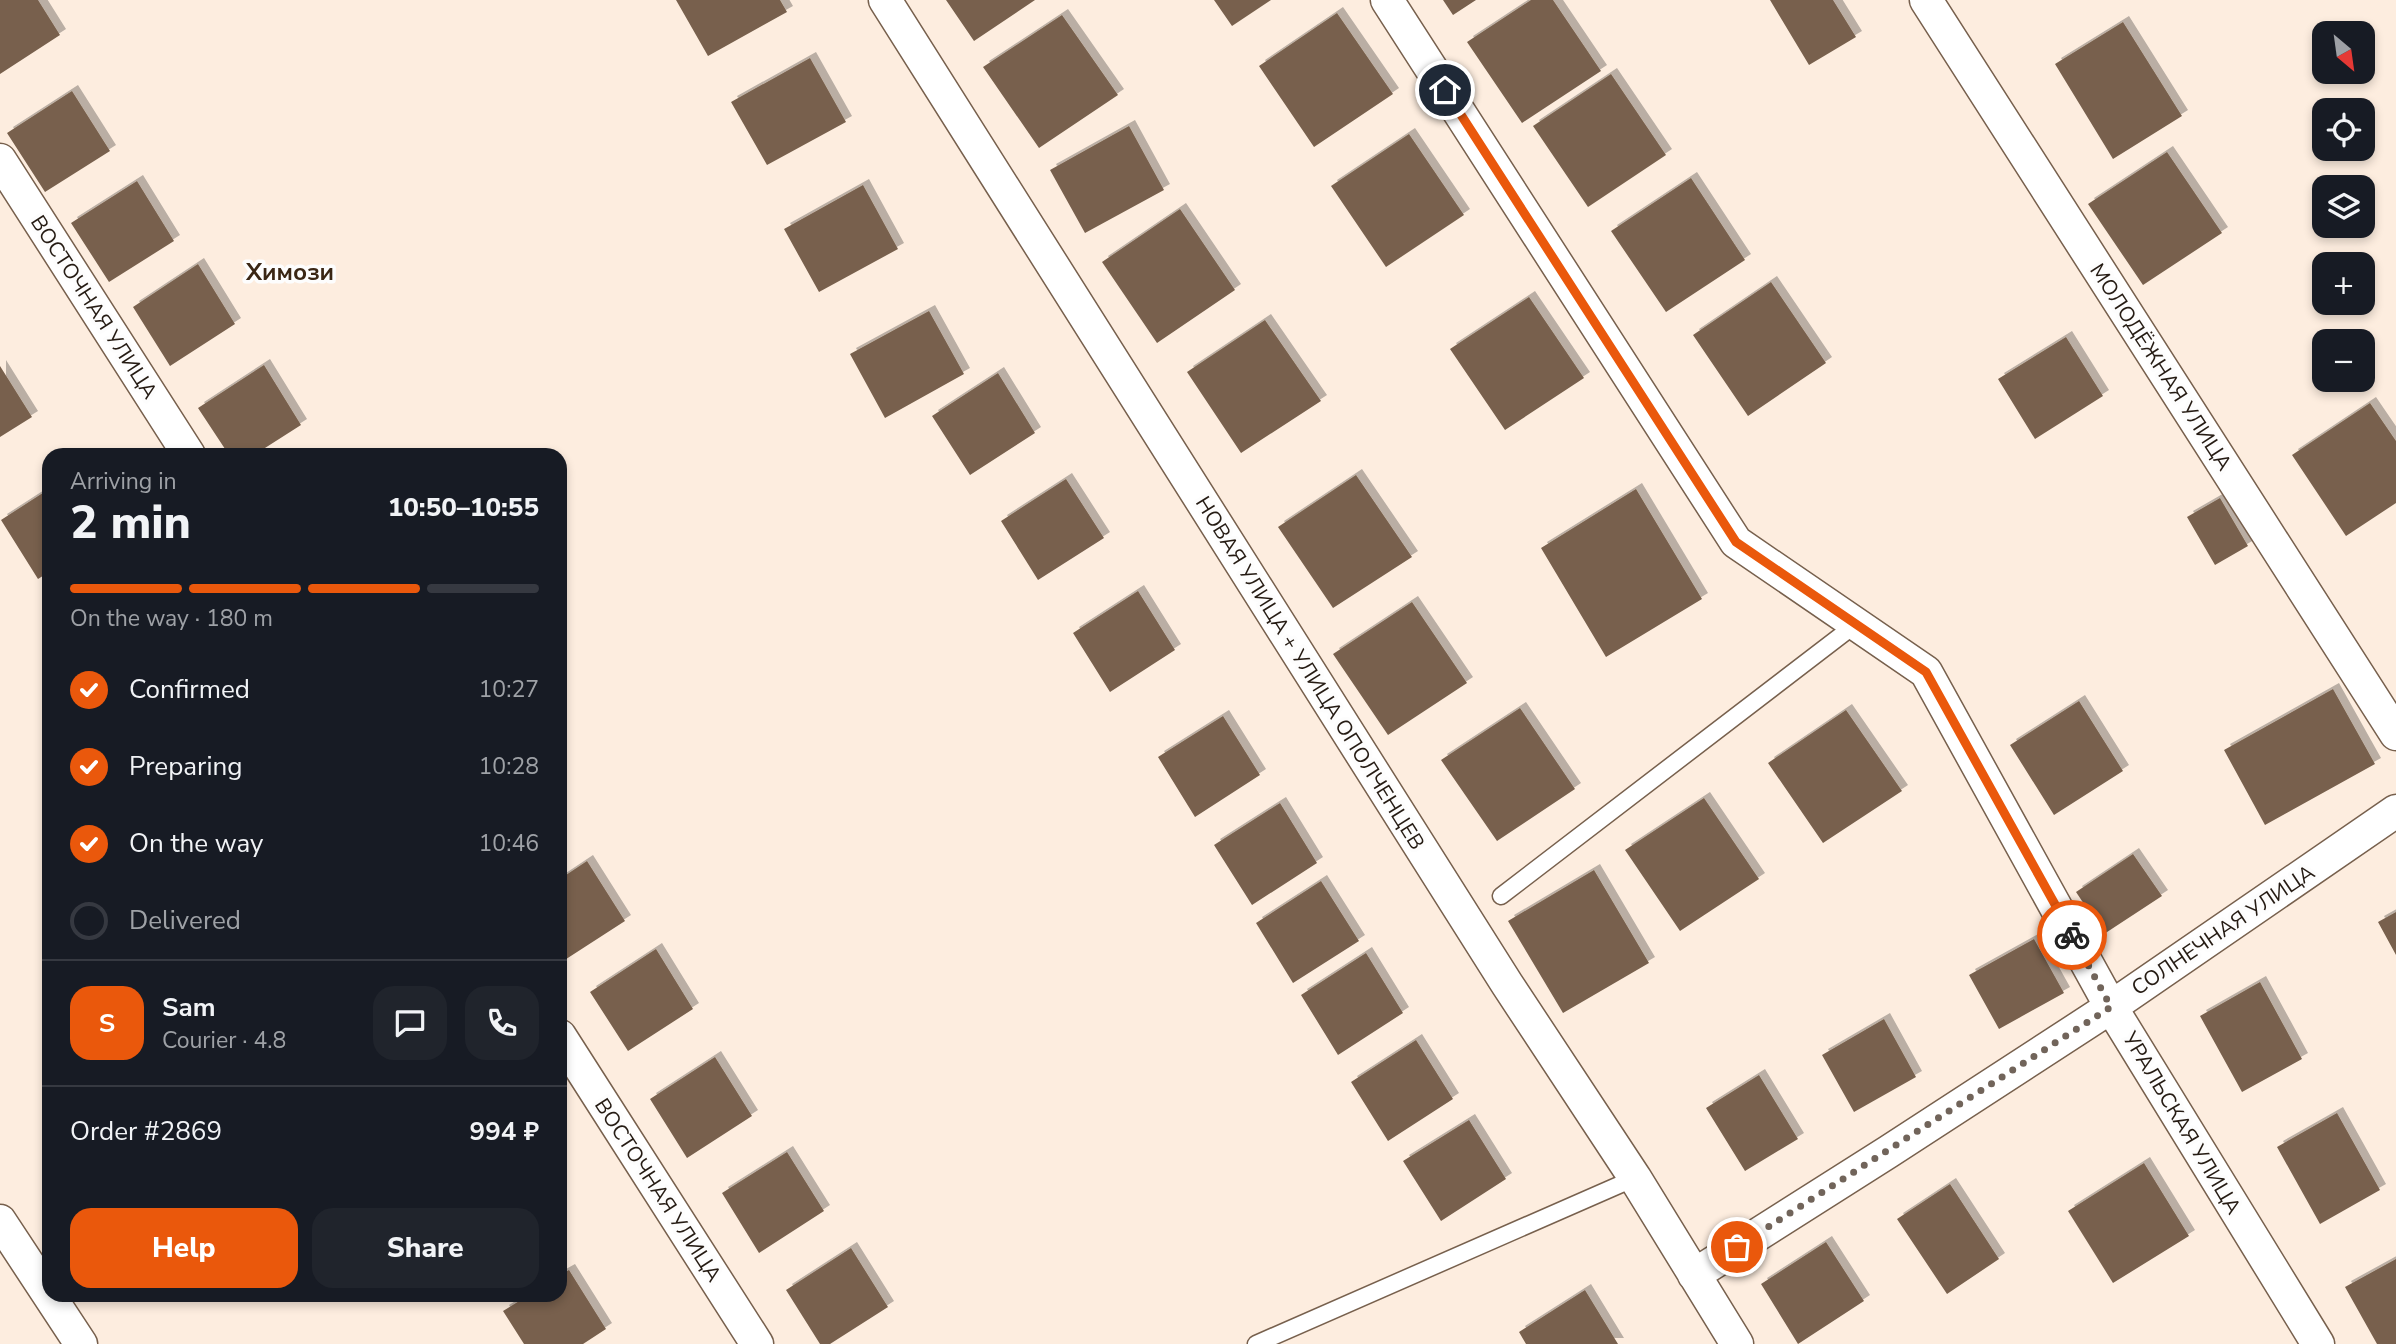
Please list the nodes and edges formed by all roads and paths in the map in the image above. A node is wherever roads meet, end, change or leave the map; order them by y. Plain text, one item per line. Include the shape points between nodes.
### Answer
1 (885, 0) edge
2 (1387, 0) edge
3 (1926, 0) edge
4 (0, 160) edge
5 (184, 448) edge
6 (1856, 624) junction
7 (2396, 734) edge
8 (2396, 811) edge
9 (1501, 896) dead end
10 (2111, 1007) junction
11 (567, 1047) edge
12 (1635, 1178) junction
13 (0, 1221) edge
14 (1694, 1275) junction
15 (42, 1285) edge
16 (53, 1302) edge
17 (81, 1344) edge
18 (757, 1344) edge
19 (1256, 1344) edge
20 (1737, 1344) edge
21 (2318, 1344) edge

1 - 12 street, НОВАЯ УЛИЦА + УЛИЦА ОПОЛЧЕНЦЕВ via 1507,985
2 - 6 street, УРАЛЬСКАЯ УЛИЦА via 1736,542
3 - 7 street, МОЛОДЁЖНАЯ УЛИЦА
4 - 5 street, ВОСТОЧНАЯ УЛИЦА
6 - 9 lane
6 - 10 street, УРАЛЬСКАЯ УЛИЦА via 1926,672
8 - 10 street, СОЛНЕЧНАЯ УЛИЦА
10 - 14 street, СОЛНЕЧНАЯ УЛИЦА
10 - 21 street, УРАЛЬСКАЯ УЛИЦА
11 - 18 street, ВОСТОЧНАЯ УЛИЦА
12 - 14 street, НОВАЯ УЛИЦА + УЛИЦА ОПОЛЧЕНЦЕВ
12 - 19 lane
13 - 15 street
14 - 20 street, НОВАЯ УЛИЦА + УЛИЦА ОПОЛЧЕНЦЕВ
16 - 17 street

